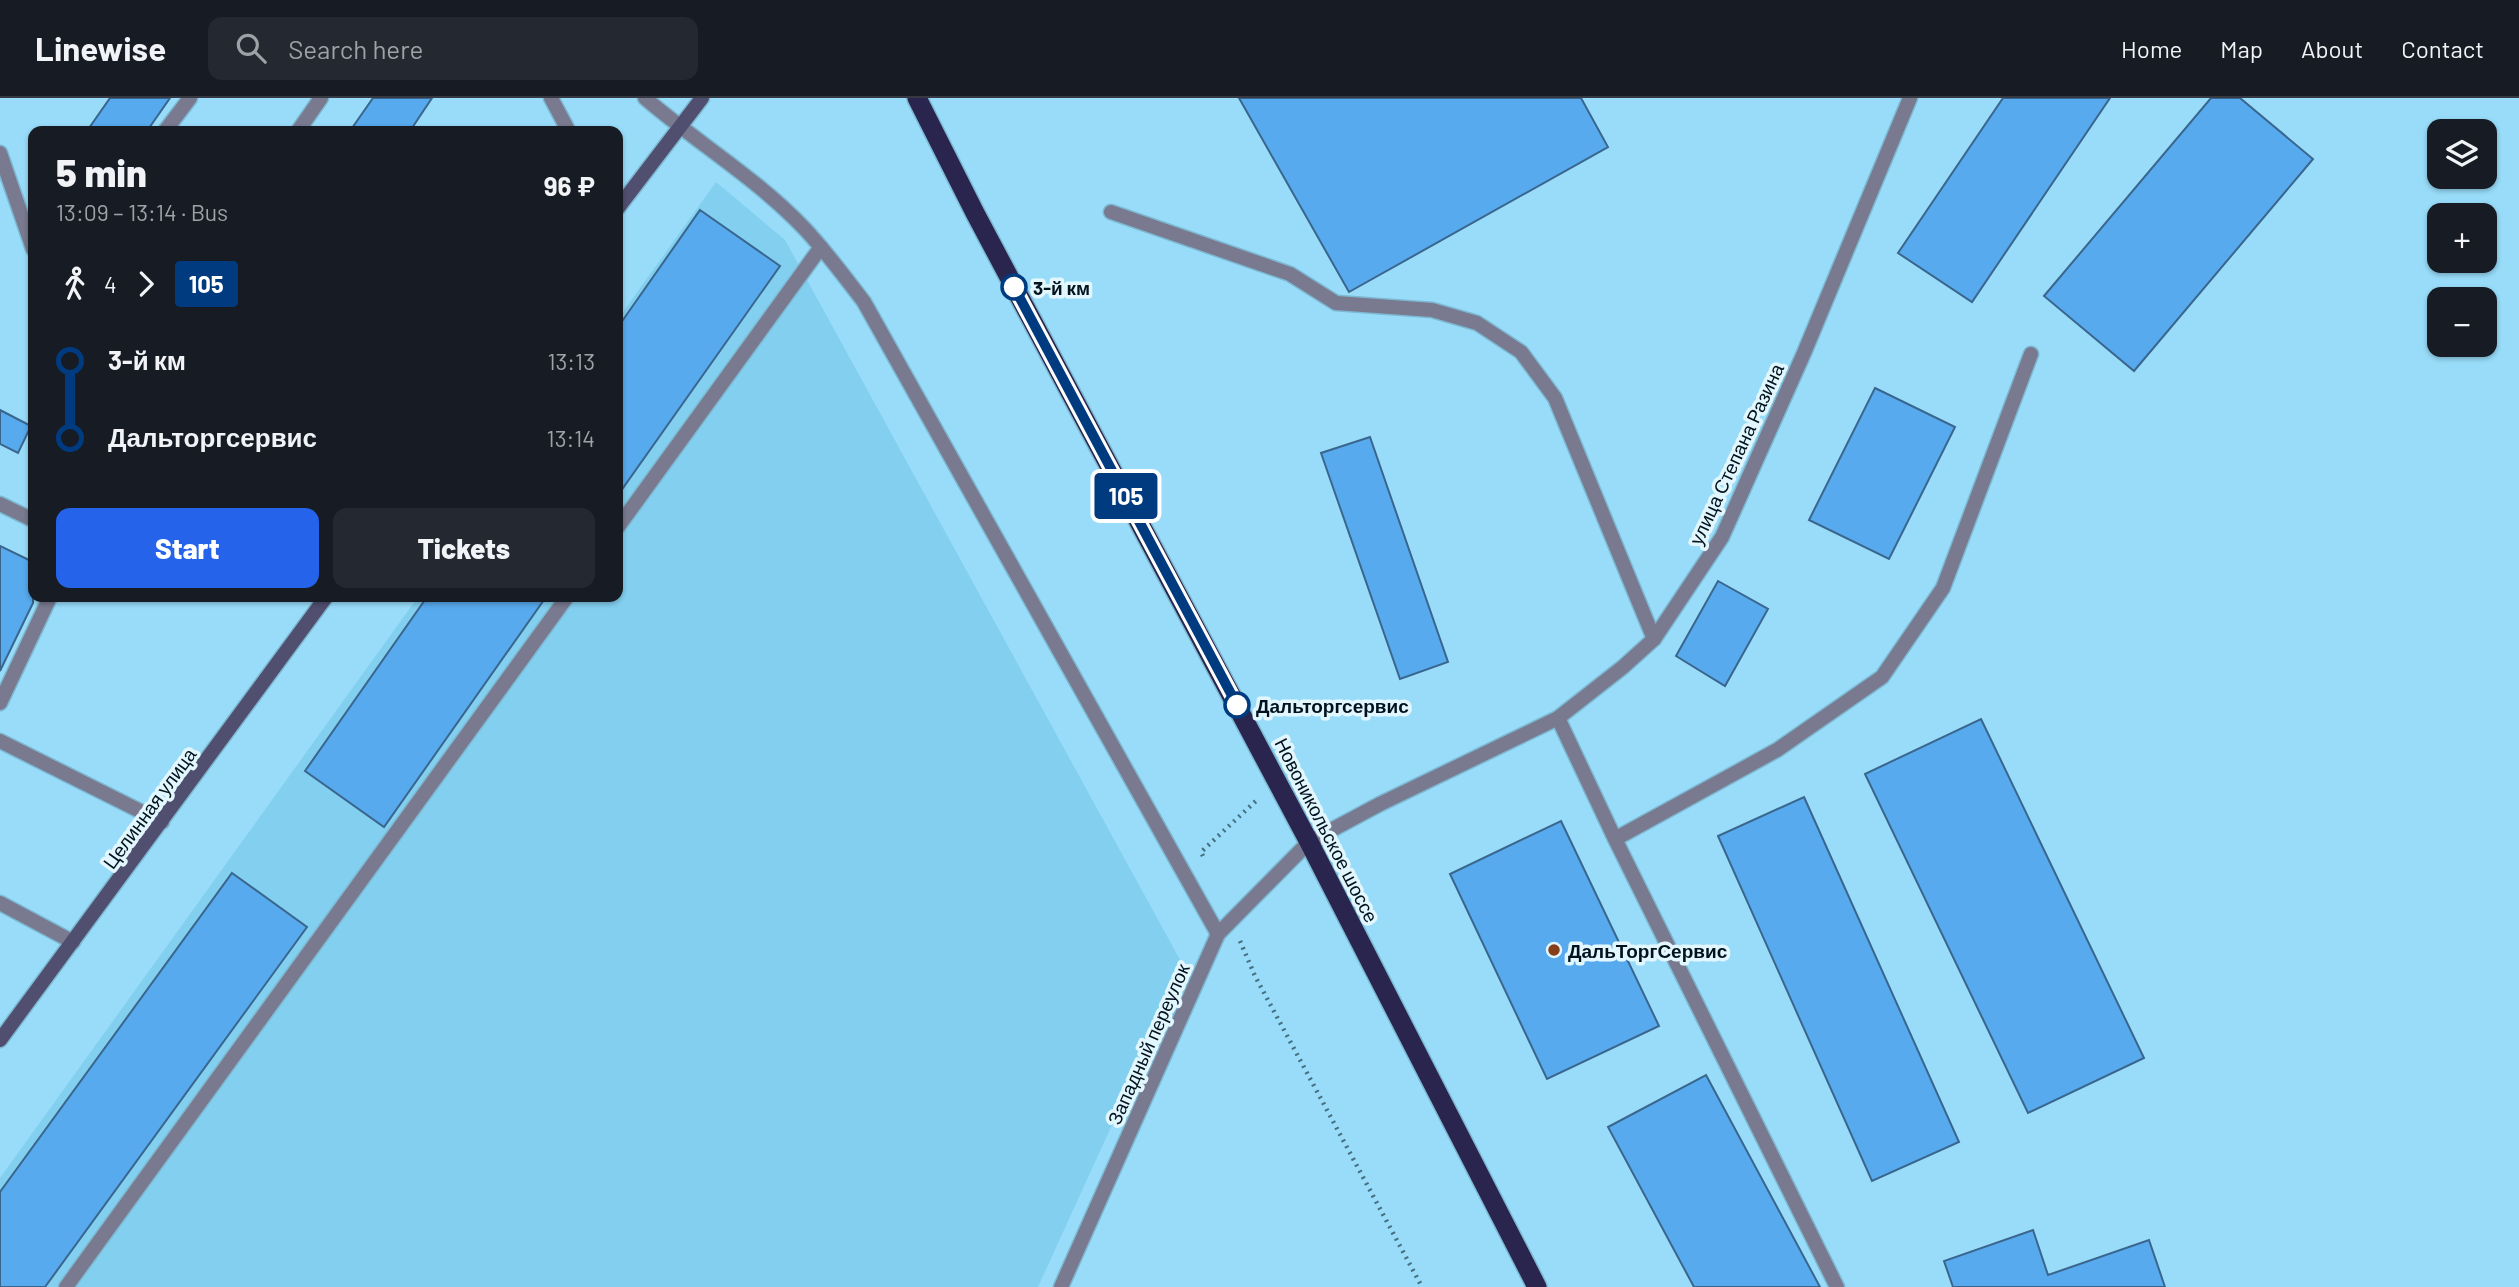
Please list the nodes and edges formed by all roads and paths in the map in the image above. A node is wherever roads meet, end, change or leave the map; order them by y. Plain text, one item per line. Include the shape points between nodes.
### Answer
1 (190, 98) edge
2 (321, 98) edge
3 (551, 98) edge
4 (645, 98) edge
5 (702, 98) edge
6 (917, 98) edge
7 (1910, 98) edge
8 (170, 126) edge
9 (301, 126) edge
10 (566, 126) edge
11 (679, 127) junction
12 (0, 155) edge
13 (623, 201) edge
14 (1111, 212) dead end
15 (28, 235) edge
16 (821, 247) junction
17 (2031, 354) dead end
18 (0, 504) edge
19 (28, 518) edge
20 (623, 520) edge
21 (48, 602) edge
22 (322, 602) edge
23 (563, 602) edge
24 (1654, 639) junction
25 (0, 703) edge
26 (1558, 718) junction
27 (0, 741) edge
28 (1277, 781) junction
29 (162, 822) junction
30 (1615, 839) junction
31 (1309, 842) junction
32 (1206, 863) dead end
33 (0, 903) edge
34 (1231, 920) junction
35 (1218, 934) junction
36 (74, 942) junction
37 (0, 1040) edge
38 (66, 1287) edge
39 (1061, 1287) edge
40 (1422, 1287) edge
41 (1537, 1287) edge
42 (1837, 1287) edge

1 - 8 street
2 - 9 street
3 - 10 street
4 - 11 street
5 - 11 main road
6 - 28 highway, Новоникольское шоссе
7 - 24 street, улица Степана Разина via 1722,537
11 - 13 main road
11 - 16 street via 752,181
12 - 15 street
14 - 24 street via 1290,274 1336,303 1432,310 1477,323 1521,352 1555,398
16 - 20 street
16 - 35 street via 864,302
17 - 30 street via 1944,588 1882,677 1777,750
18 - 19 street
21 - 25 street
22 - 29 main road, Целинная улица
23 - 38 street
24 - 26 street, улица Степана Разина
26 - 30 street
26 - 31 street, улица Степана Разина
27 - 29 street
28 - 31 highway, Новоникольское шоссе
28 - 32 path via 1201,852
29 - 36 main road, Целинная улица
30 - 42 street
31 - 34 street, Западный переулок
31 - 41 highway, Новоникольское шоссе
33 - 36 street
34 - 35 street, Западный переулок
34 - 40 path via 1255,976
35 - 39 street, Западный переулок
36 - 37 main road, Целинная улица

